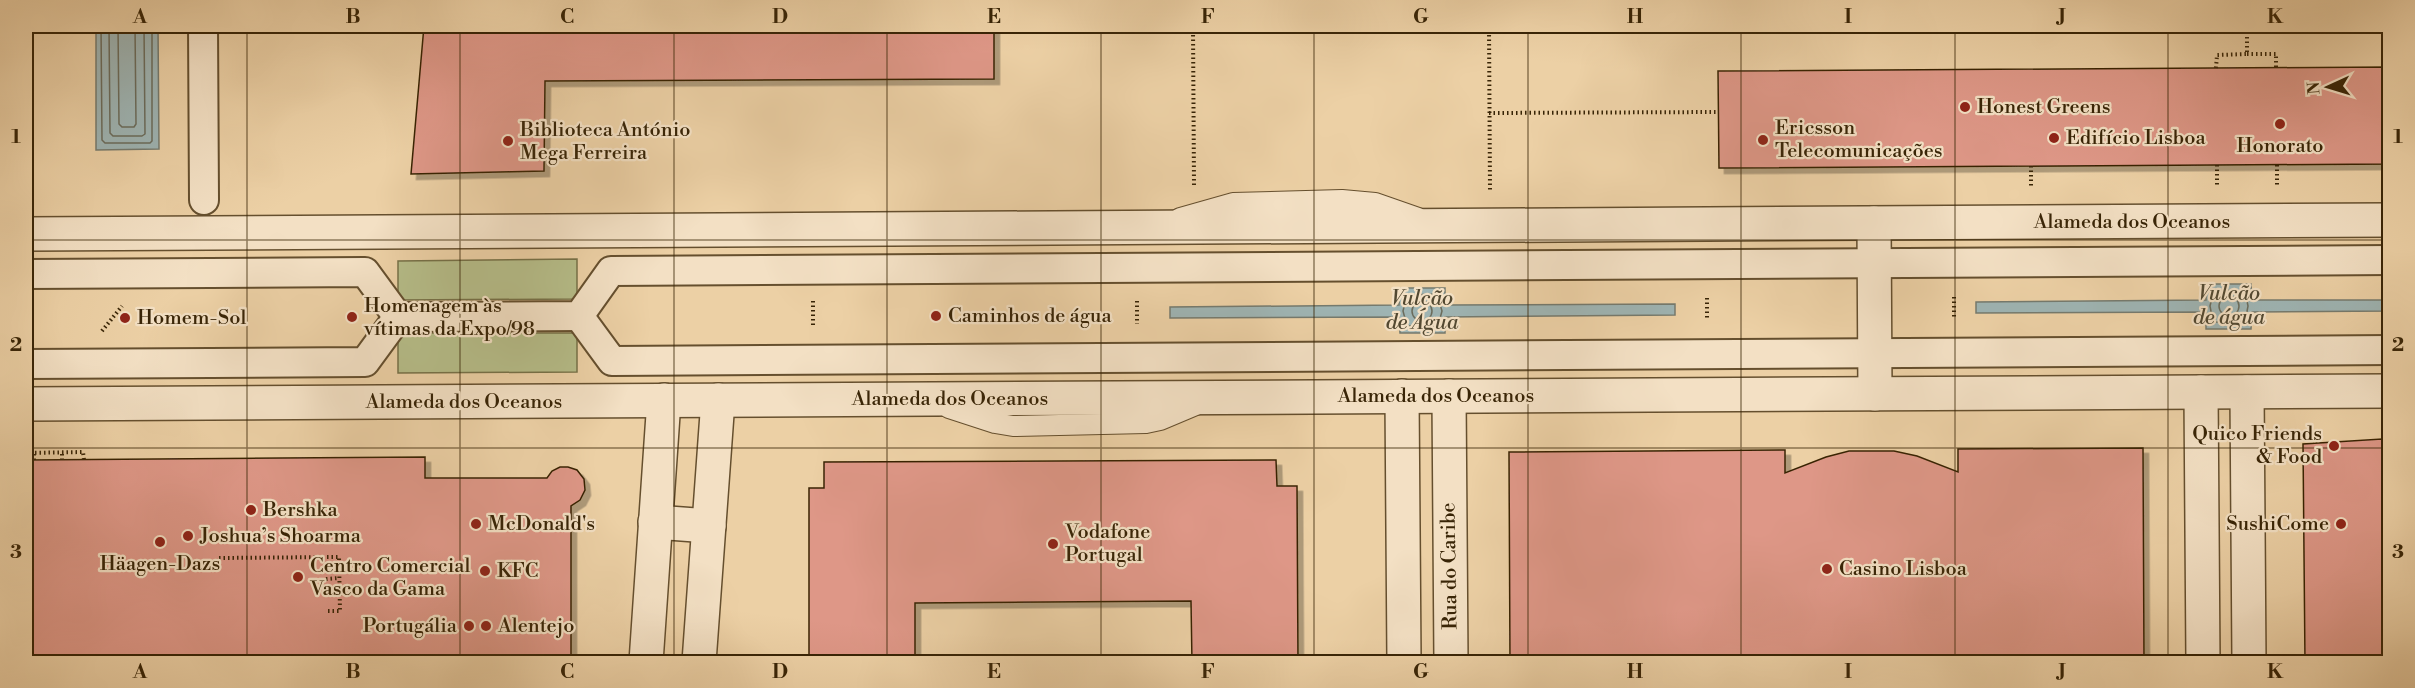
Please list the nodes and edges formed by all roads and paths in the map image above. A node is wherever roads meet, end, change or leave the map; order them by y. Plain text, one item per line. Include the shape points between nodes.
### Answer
1 (203, 26) edge
2 (1193, 26) edge
3 (1489, 26) edge
4 (2247, 26) edge
5 (2247, 54) junction
6 (2216, 68) dead end
7 (2276, 68) dead end
8 (1719, 112) dead end
9 (1490, 113) junction
10 (2217, 165) dead end
11 (2277, 165) dead end
12 (2031, 166) dead end
13 (1194, 185) dead end
14 (2277, 187) dead end
15 (2217, 188) dead end
16 (2031, 189) dead end
17 (1490, 192) dead end
18 (204, 200) dead end
19 (2390, 220) edge
20 (1874, 223) junction
21 (26, 234) edge
22 (2390, 260) edge
23 (1874, 263) junction
24 (813, 269) junction
25 (148, 273) junction
26 (26, 274) edge
27 (1953, 285) dead end
28 (1707, 286) dead end
29 (1137, 290) dead end
30 (579, 316) junction
31 (398, 317) junction
32 (1707, 321) dead end
33 (1954, 330) dead end
34 (1137, 335) dead end
35 (2390, 350) edge
36 (1875, 354) junction
37 (813, 359) junction
38 (26, 364) edge
39 (76, 364) junction
40 (2390, 391) edge
41 (2201, 392) junction
42 (2247, 392) junction
43 (1875, 394) junction
44 (1402, 396) junction
45 (1449, 396) junction
46 (664, 400) junction
47 (718, 400) junction
48 (26, 404) edge
49 (34, 452) junction
50 (62, 452) junction
51 (26, 453) edge
52 (33, 460) dead end
53 (62, 460) dead end
54 (84, 460) dead end
55 (2201, 466) junction
56 (2247, 466) junction
57 (1449, 470) junction
58 (1403, 471) junction
59 (655, 522) junction
60 (709, 526) junction
61 (219, 558) dead end
62 (339, 578) junction
63 (326, 579) dead end
64 (325, 611) dead end
65 (646, 663) edge
66 (699, 663) edge
67 (1404, 663) edge
68 (1450, 663) edge
69 (2203, 663) edge
70 (2248, 663) edge

1 - 18 street
2 - 13 path
3 - 9 path
4 - 5 path
5 - 6 path via 2217,55
5 - 7 path via 2276,54
8 - 9 path
9 - 17 path
10 - 15 path
11 - 14 path
12 - 16 path
19 - 20 street, Alameda dos Oceanos
20 - 21 street, Alameda dos Oceanos
20 - 23 street
22 - 23 street, Alameda dos Oceanos
23 - 24 street, Alameda dos Oceanos
23 - 36 street
24 - 30 street, Alameda dos Oceanos via 611,271
24 - 37 path
25 - 26 street
25 - 31 street via 365,272
25 - 39 path
27 - 33 path
28 - 32 path
29 - 34 path
30 - 31 street
30 - 37 street, Alameda dos Oceanos via 612,361
31 - 39 street, Alameda dos Oceanos via 365,362
35 - 36 street, Alameda dos Oceanos
36 - 37 street, Alameda dos Oceanos
36 - 43 street
38 - 39 street, Alameda dos Oceanos
40 - 42 street, Alameda dos Oceanos
41 - 42 street, Alameda dos Oceanos
41 - 43 street, Alameda dos Oceanos
41 - 55 street
42 - 56 street
43 - 45 street, Alameda dos Oceanos
44 - 45 street, Alameda dos Oceanos
44 - 47 street, Alameda dos Oceanos
44 - 58 street
45 - 57 street, Rua do Caribe
46 - 47 street, Alameda dos Oceanos
46 - 48 street, Alameda dos Oceanos
46 - 59 street
47 - 60 street
49 - 50 path
49 - 51 path
49 - 52 path
50 - 53 path
50 - 54 path via 83,452
55 - 56 street
55 - 69 street
56 - 70 street
57 - 58 street
57 - 68 street, Rua do Caribe
58 - 67 street
59 - 60 street
59 - 65 street
60 - 66 street
61 - 62 path via 339,557
62 - 63 path
62 - 64 path via 340,611

